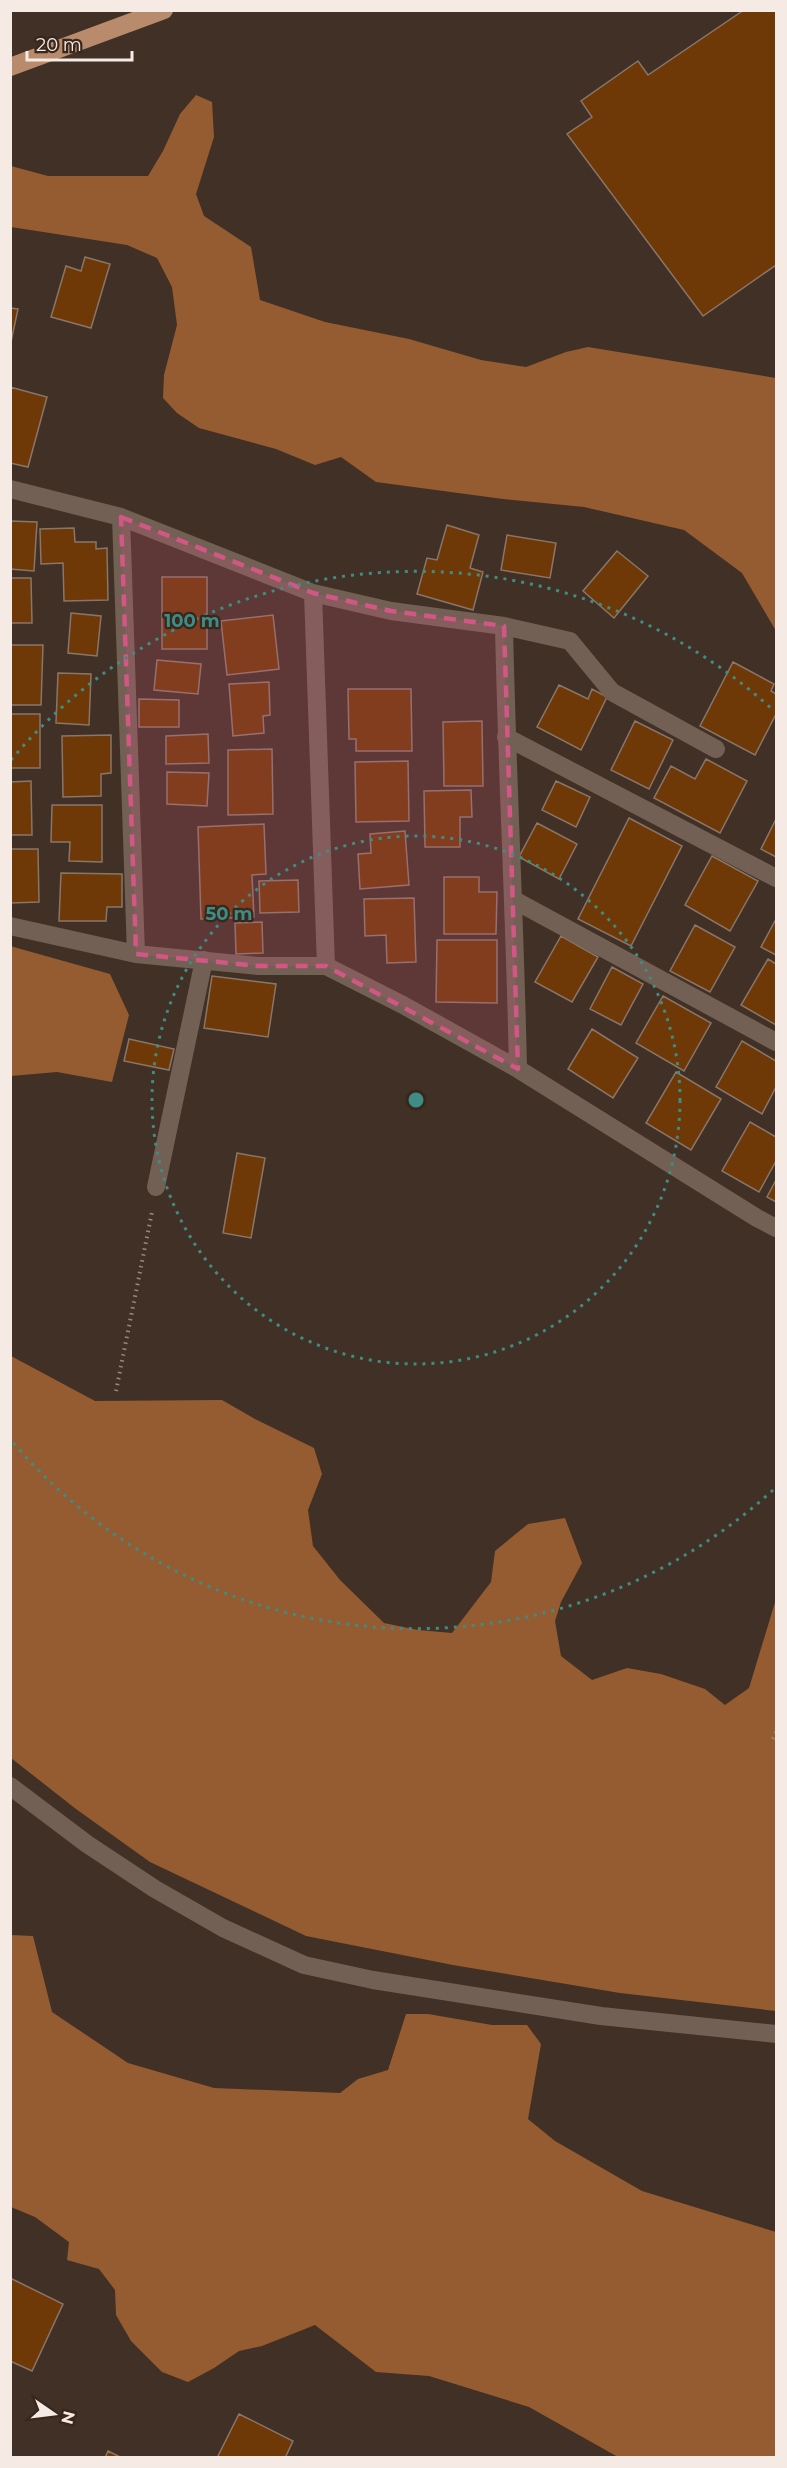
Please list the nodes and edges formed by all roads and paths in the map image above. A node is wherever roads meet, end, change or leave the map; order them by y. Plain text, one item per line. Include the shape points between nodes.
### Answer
1 (164, 10) edge
2 (10, 67) edge
3 (10, 489) edge
4 (121, 517) junction
5 (313, 593) junction
6 (504, 626) junction
7 (506, 737) junction
8 (716, 749) dead end
9 (777, 878) edge
10 (514, 900) junction
11 (10, 926) edge
12 (136, 954) junction
13 (204, 960) junction
14 (326, 966) junction
15 (777, 1042) edge
16 (518, 1069) junction
17 (156, 1187) joint
18 (777, 1228) edge
19 (116, 1391) dead end
20 (777, 1732) edge
21 (773, 1739) dead end
22 (10, 1786) edge
23 (777, 2034) edge

1 - 2 main road
3 - 4 street
4 - 5 street
4 - 12 street
5 - 6 street via 391,611
5 - 14 street
6 - 7 street
6 - 8 street via 570,640 612,692
7 - 9 street
7 - 10 street
10 - 15 street
10 - 16 street
11 - 12 street
12 - 13 street
13 - 14 street via 258,966
13 - 17 street
14 - 16 street
16 - 18 street
17 - 19 path
20 - 21 path
22 - 23 street via 155,1889 223,1928 304,1965 373,1980 601,2016

